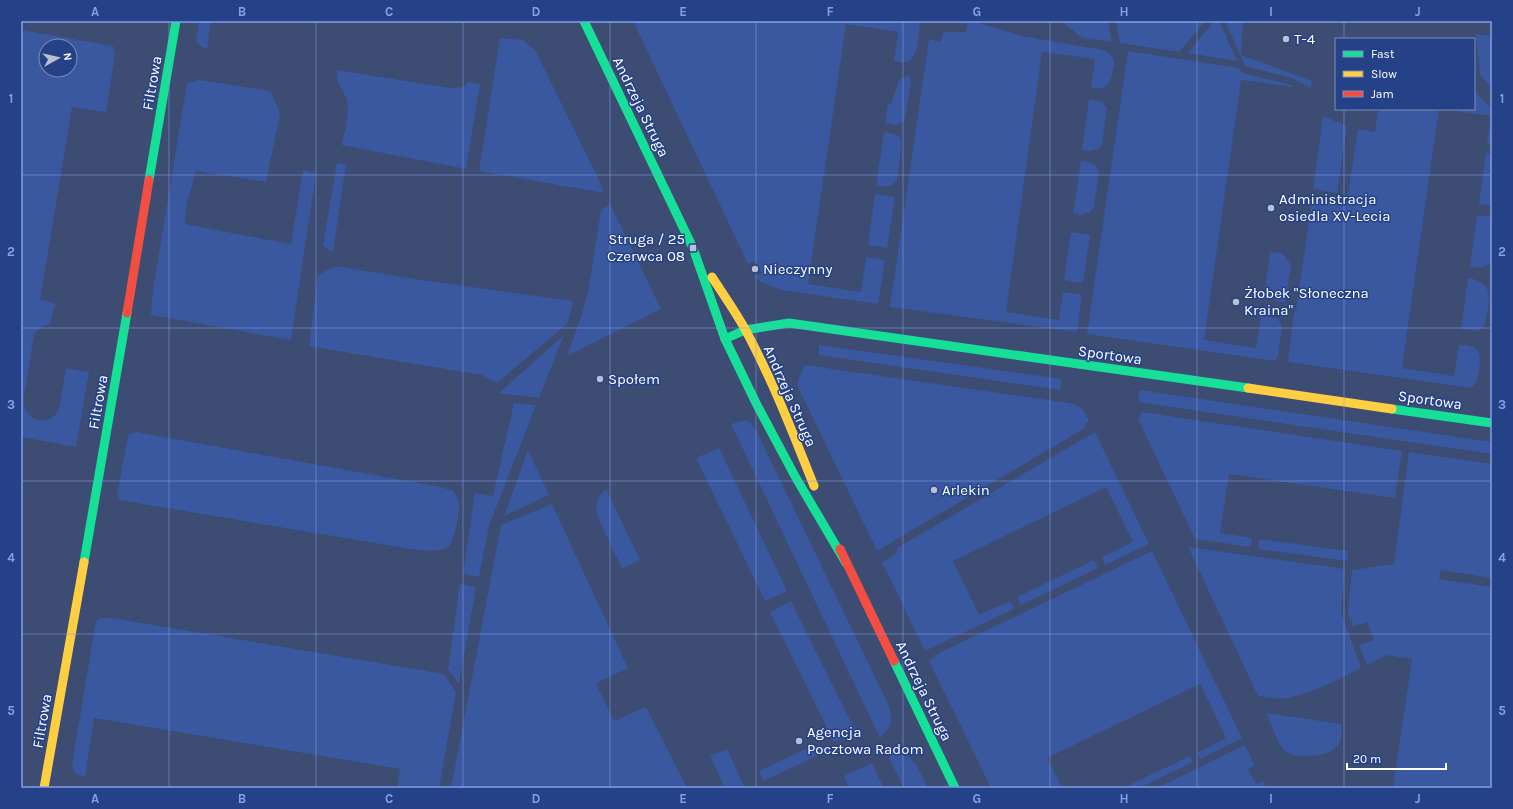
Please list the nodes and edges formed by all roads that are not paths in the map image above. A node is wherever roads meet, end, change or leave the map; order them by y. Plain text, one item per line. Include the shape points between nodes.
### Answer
1 (176, 21) edge
2 (584, 21) edge
3 (693, 248) junction
4 (745, 330) junction
5 (725, 339) junction
6 (1492, 423) edge
7 (816, 491) dead end
8 (822, 505) dead end
9 (846, 563) junction
10 (44, 788) edge
11 (955, 788) edge

1 - 10 street, Filtrowa via 112,405
2 - 3 street, Andrzeja Struga
3 - 4 street, Andrzeja Struga
3 - 5 street, Andrzeja Struga
4 - 5 street, Sportowa
4 - 6 street, Sportowa via 789,323
4 - 7 street, Andrzeja Struga via 780,400
5 - 9 street, Andrzeja Struga via 796,478
8 - 9 street, Andrzeja Struga
9 - 11 street, Andrzeja Struga

